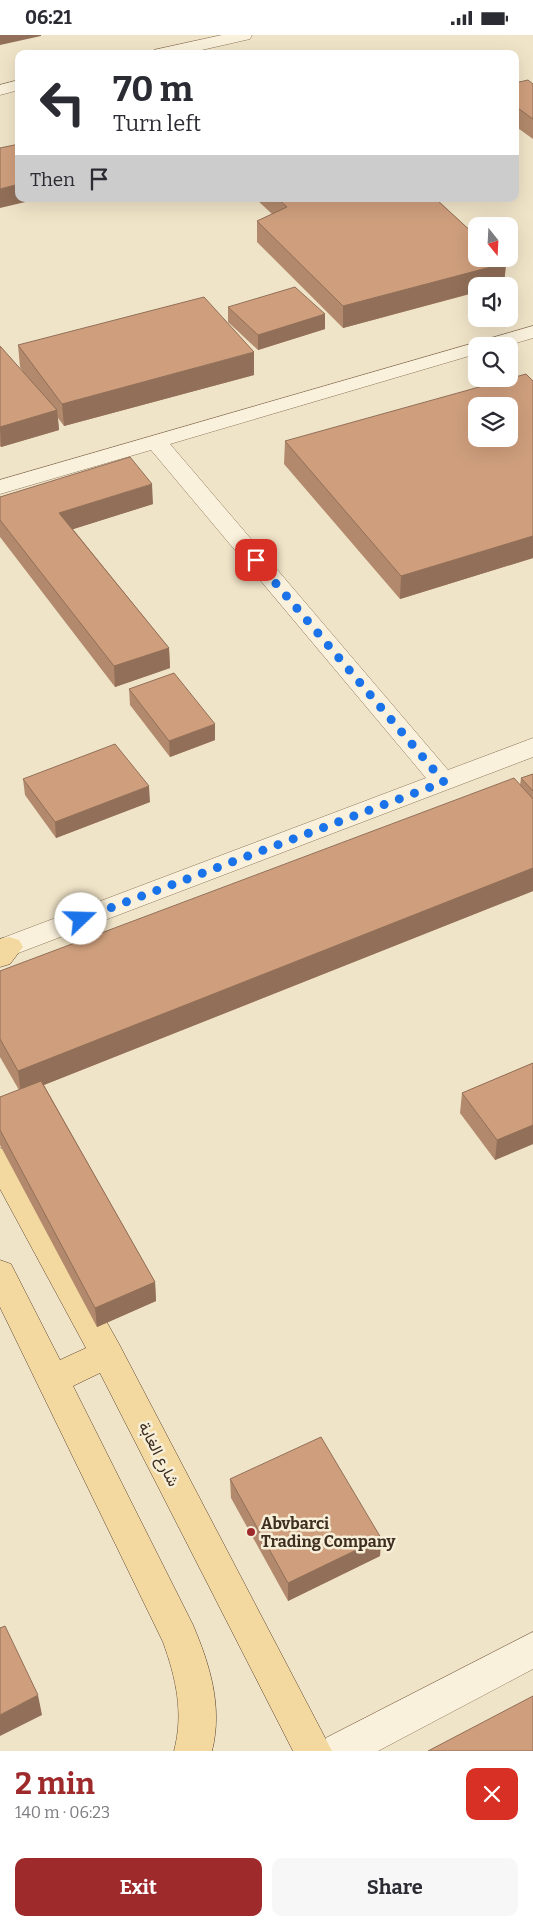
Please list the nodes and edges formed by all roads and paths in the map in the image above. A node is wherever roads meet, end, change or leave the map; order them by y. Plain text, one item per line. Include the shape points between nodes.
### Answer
1 (244, 35) edge
2 (178, 50) edge
3 (15, 86) edge
4 (0, 90) edge
5 (533, 332) edge
6 (516, 337) edge
7 (468, 350) edge
8 (156, 442) junction
9 (0, 487) edge
10 (533, 747) edge
11 (444, 782) junction
12 (3, 951) edge
13 (0, 1160) edge
14 (0, 1274) edge
15 (107, 1354) junction
16 (53, 1379) junction
17 (533, 1650) edge
18 (193, 1751) edge
19 (314, 1751) edge
20 (339, 1751) edge

1 - 2 street
3 - 4 street
5 - 6 street
7 - 8 street
8 - 9 street
8 - 11 street
10 - 11 street
11 - 12 street
13 - 15 main road, شارع الغابة
14 - 16 main road
15 - 16 main road
15 - 19 main road, شارع الغابة
16 - 18 main road via 180,1637 194,1677 199,1710
17 - 20 street

